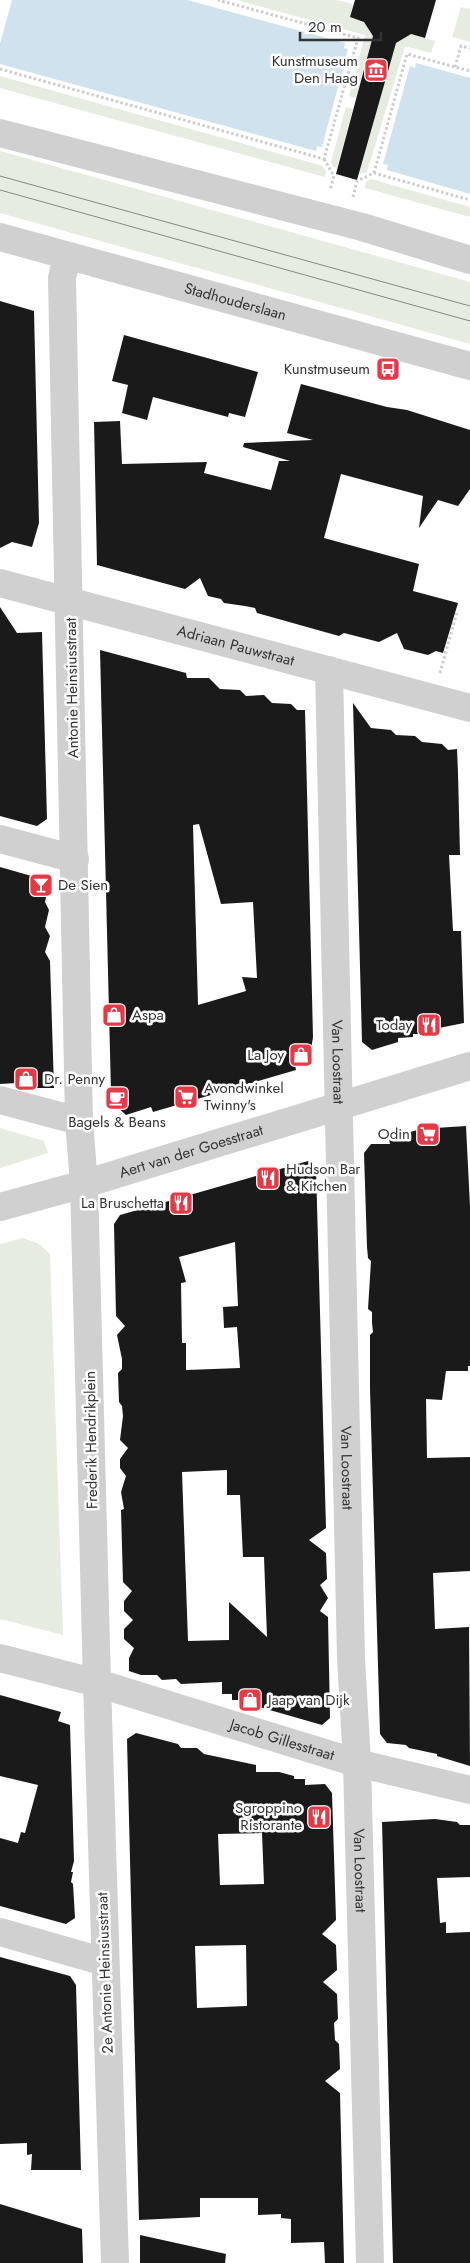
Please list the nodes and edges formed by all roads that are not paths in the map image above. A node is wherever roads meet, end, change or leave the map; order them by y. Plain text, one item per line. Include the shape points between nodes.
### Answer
1 (0, 133) edge
2 (0, 237) edge
3 (67, 256) junction
4 (470, 260) edge
5 (470, 366) edge
6 (0, 583) edge
7 (70, 603) junction
8 (329, 670) junction
9 (470, 708) edge
10 (0, 839) edge
11 (75, 859) junction
12 (470, 1066) edge
13 (0, 1100) edge
14 (338, 1106) junction
15 (79, 1121) junction
16 (84, 1184) junction
17 (0, 1207) edge
18 (0, 1658) edge
19 (97, 1683) junction
20 (357, 1763) junction
21 (470, 1790) edge
22 (0, 1932) edge
23 (105, 1962) junction
24 (115, 2263) edge
25 (370, 2263) edge

1 - 4 street via 362,227
2 - 3 street, Stadhouderslaan
3 - 5 street, Stadhouderslaan
3 - 7 street, Antonie Heinsiusstraat via 62,278
6 - 7 street, Adriaan Pauwstraat
7 - 8 street, Adriaan Pauwstraat
7 - 11 street, Antonie Heinsiusstraat
8 - 9 street, Adriaan Pauwstraat
8 - 14 street, Van Loostraat
10 - 11 street
11 - 15 street, Antonie Heinsiusstraat
12 - 14 street, Aert van der Goesstraat
13 - 15 street
14 - 16 street, Aert van der Goesstraat
14 - 20 street, Van Loostraat via 351,1658
15 - 16 street, Frederik Hendrikplein
16 - 17 street
16 - 19 street, Frederik Hendrikplein
18 - 19 street
19 - 20 street, Jacob Gillesstraat
19 - 23 street, 2e Antonie Heinsiusstraat
20 - 21 street, Jacob Gillesstraat
20 - 25 street, Van Loostraat
22 - 23 street
23 - 24 street, 2e Antonie Heinsiusstraat

